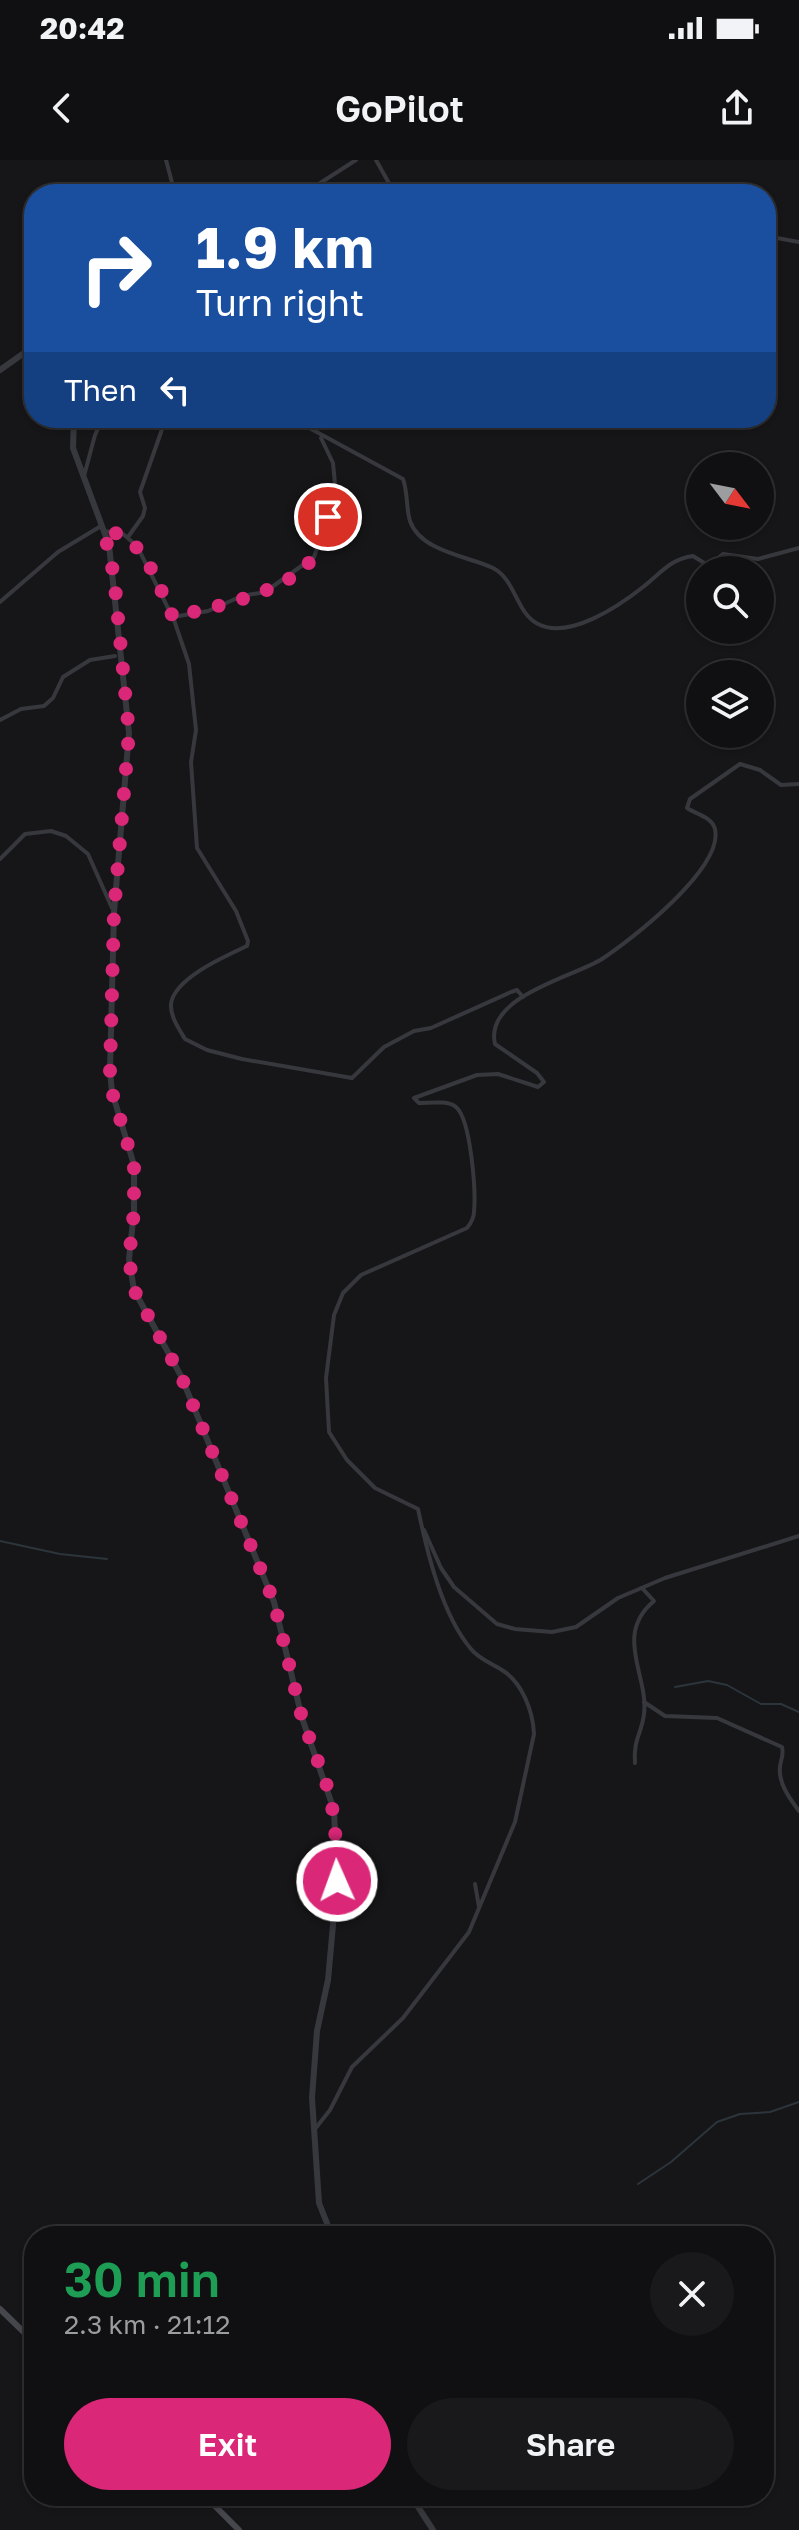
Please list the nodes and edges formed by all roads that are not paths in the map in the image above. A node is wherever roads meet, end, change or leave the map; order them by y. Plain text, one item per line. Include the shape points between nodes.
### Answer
1 (166, 160) edge
2 (356, 160) edge
3 (376, 160) edge
4 (172, 184) edge
5 (319, 184) edge
6 (389, 184) edge
7 (776, 238) edge
8 (799, 242) edge
9 (24, 353) edge
10 (0, 370) edge
11 (74, 428) edge
12 (98, 428) edge
13 (162, 428) edge
14 (309, 428) edge
15 (321, 435) junction
16 (84, 476) junction
17 (104, 528) junction
18 (128, 538) junction
19 (799, 548) edge
20 (0, 602) edge
21 (173, 617) junction
22 (115, 656) dead end
23 (0, 720) edge
24 (799, 784) edge
25 (0, 859) edge
26 (114, 912) junction
27 (523, 997) junction
28 (421, 1523) junction
29 (799, 1536) edge
30 (642, 1588) junction
31 (644, 1702) junction
32 (635, 1763) dead end
33 (799, 1811) edge
34 (475, 1884) dead end
35 (480, 1910) junction
36 (314, 2132) junction
37 (328, 2226) edge
38 (0, 2309) edge
39 (24, 2332) edge
40 (215, 2506) edge
41 (417, 2506) edge
42 (239, 2530) edge
43 (433, 2530) edge

1 - 4 street
2 - 5 street
3 - 6 street
7 - 8 street
9 - 10 street
11 - 16 street via 73,448
12 - 16 street
13 - 18 street via 140,492 143,516
14 - 15 street
15 - 19 street via 403,479 415,529 455,556 504,576 533,621 547,628 591,620 677,559 693,556 709,566 723,554 758,559
15 - 21 street via 333,463 336,494 314,557 265,592
16 - 17 street
17 - 18 street
17 - 20 street via 58,552
17 - 26 street via 114,576 129,733
18 - 21 street via 142,552
21 - 27 street via 189,664 198,852 236,911 248,941 190,978 174,995 171,1006 185,1039 242,1059 352,1078 384,1047 414,1031 517,990
22 - 23 street via 90,660 63,677 44,706 21,709
24 - 27 street via 781,785 740,764 690,799 687,808 708,818 715,829 709,857 694,879 599,961
25 - 26 street via 25,834 51,831 66,836 88,854
26 - 36 street via 110,1071 134,1165 129,1271 181,1376 274,1602 302,1718 334,1810 337,1881 328,1980 317,2031
27 - 28 street via 507,1010 493,1037 501,1050 542,1077 542,1085 498,1074 477,1075 414,1098 419,1103 451,1104 459,1111 469,1134 472,1221 467,1228 361,1275 343,1293 334,1315 326,1378 329,1432 375,1488 418,1509
28 - 30 street via 454,1587 505,1628 565,1631
28 - 35 street via 459,1630 471,1649 513,1678 533,1723 515,1822
29 - 30 street
30 - 31 street via 654,1601 641,1616 633,1650
31 - 32 street
31 - 33 street via 665,1716 717,1718 782,1747 779,1771
34 - 35 street
35 - 36 street via 411,2008 352,2067
36 - 37 street via 319,2203
38 - 39 main road
40 - 42 main road
41 - 43 street

